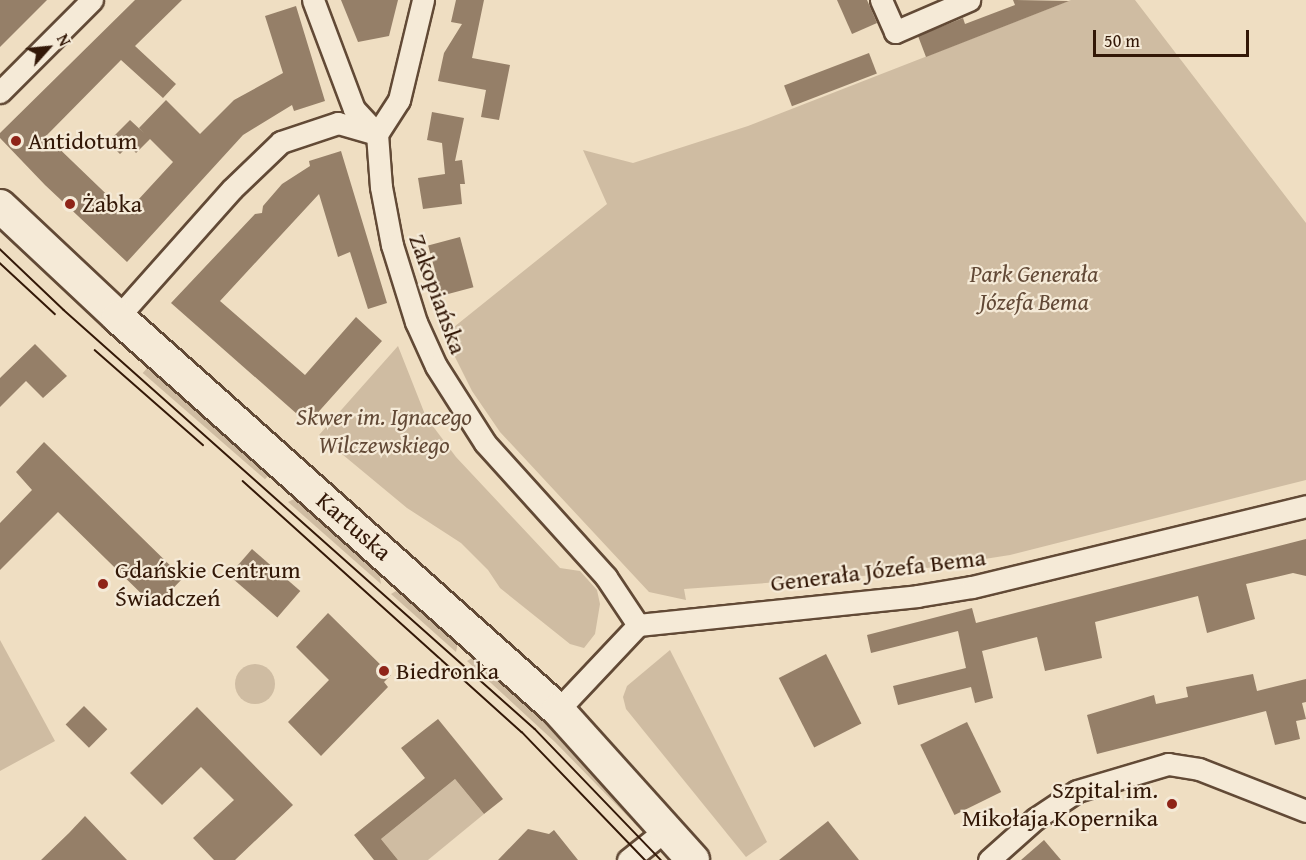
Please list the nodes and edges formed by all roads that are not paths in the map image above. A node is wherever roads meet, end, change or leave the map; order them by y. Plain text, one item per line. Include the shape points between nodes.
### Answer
1 (92, 0) edge
2 (313, 0) edge
3 (423, 0) edge
4 (881, 0) edge
5 (969, 0) edge
6 (0, 92) edge
7 (377, 134) junction
8 (0, 206) edge
9 (118, 317) junction
10 (1306, 506) edge
11 (638, 624) junction
12 (558, 710) junction
13 (1306, 811) edge
14 (666, 829) junction
15 (628, 860) edge
16 (693, 860) edge
17 (989, 860) edge

1 - 6 street
2 - 7 street via 354,109
3 - 7 street via 399,100
4 - 5 street via 895,32
7 - 9 street via 338,123 281,142 232,189
7 - 11 street, Zakopiańska via 381,187 392,245 416,322 436,366 484,443 606,577
8 - 9 main road, Kartuska
9 - 12 main road, Kartuska
10 - 11 street, Generała Józefa Bema via 961,589
11 - 12 street
12 - 14 main road, Kartuska
13 - 17 street via 1199,769 1168,764 1077,791 1035,819
14 - 15 street
14 - 16 main road, Kartuska

